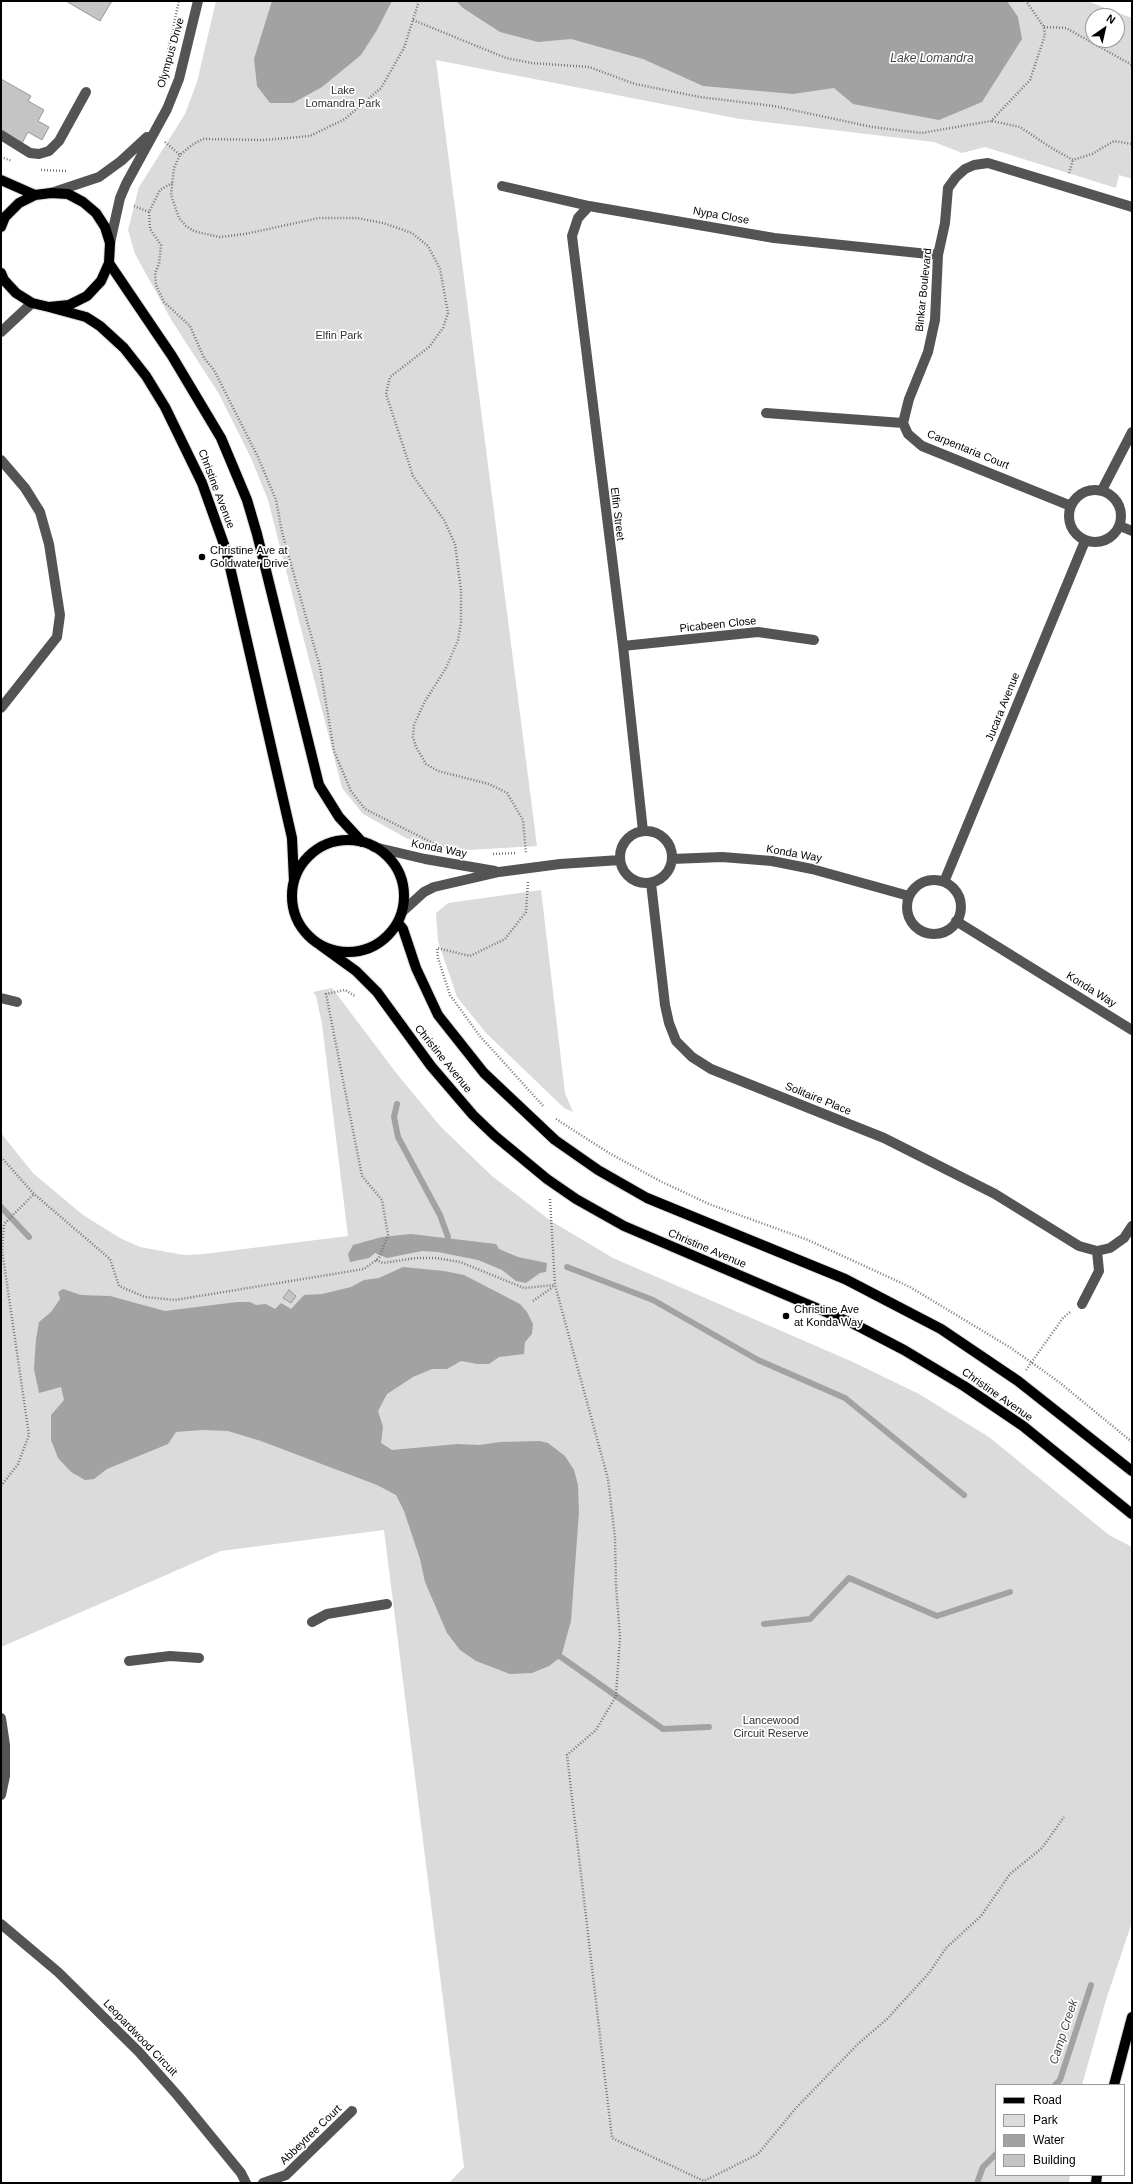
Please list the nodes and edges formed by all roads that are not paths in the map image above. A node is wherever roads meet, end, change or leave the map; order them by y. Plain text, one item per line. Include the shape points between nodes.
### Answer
1 (198, 1) edge
2 (86, 92) dead end
3 (153, 132) junction
4 (1, 135) edge
5 (1, 180) edge
6 (502, 186) dead end
7 (51, 193) junction
8 (35, 195) junction
9 (589, 206) junction
10 (1132, 207) edge
11 (1, 226) edge
12 (110, 243) junction
13 (938, 254) junction
14 (109, 263) junction
15 (1, 273) edge
16 (32, 303) junction
17 (49, 307) junction
18 (1, 332) edge
19 (766, 413) dead end
20 (903, 423) junction
21 (1132, 432) edge
22 (1, 460) edge
23 (1102, 490) junction
24 (1071, 506) junction
25 (1120, 526) junction
26 (1132, 531) edge
27 (1085, 541) junction
28 (814, 640) dead end
29 (623, 646) junction
30 (1, 708) edge
31 (643, 831) junction
32 (362, 842) junction
33 (374, 847) junction
34 (672, 859) junction
35 (620, 860) junction
36 (499, 872) junction
37 (294, 881) junction
38 (944, 882) junction
39 (651, 883) junction
40 (909, 896) junction
41 (402, 911) junction
42 (956, 921) junction
43 (398, 923) junction
44 (320, 945) junction
45 (1, 998) edge
46 (17, 1002) dead end
47 (1132, 1030) edge
48 (1132, 1226) edge
49 (1096, 1251) junction
50 (1082, 1304) road end
51 (1132, 1471) edge
52 (1132, 1514) edge
53 (387, 1604) dead end
54 (312, 1622) dead end
55 (199, 1658) dead end
56 (129, 1661) dead end
57 (1, 1718) edge
58 (1, 1795) edge
59 (1, 1924) edge
60 (1132, 2017) edge
61 (1114, 2084) edge
62 (352, 2111) dead end
63 (246, 2183) edge
64 (263, 2183) edge

1 - 3 street, Olympus Drive via 178,79 167,109
2 - 4 street via 59,141 49,152 30,152
3 - 7 street, Olympus Drive via 99,177
3 - 12 street, Olympus Drive via 120,198
5 - 8 main road
6 - 9 street, Nypa Close
7 - 8 main road
7 - 12 main road via 68,194 92,209 105,227
8 - 11 main road via 19,203
9 - 13 street, Nypa Close via 774,238
9 - 29 street, Elfin Street via 578,218 572,236
10 - 13 street, Binkar Boulevard via 988,163 974,165 965,169 948,188 946,223
12 - 14 main road
13 - 20 street, Binkar Boulevard via 935,320 928,352
14 - 17 main road via 101,281 87,296 70,305
14 - 32 main road via 172,356 224,444 247,500 257,534 319,785 340,817
15 - 16 main road, Christine Avenue via 16,293
16 - 17 main road, Christine Avenue
16 - 18 street
17 - 37 main road, Christine Avenue via 86,317 124,348 161,400 202,483 226,550 236,593 292,838
19 - 20 street
20 - 24 street, Carpentaria Court via 908,434 922,446
21 - 23 street
22 - 30 street via 25,488 40,512 51,551 60,615 57,637
23 - 24 street via 1080,494
23 - 25 street via 1117,500 1121,508
24 - 27 street via 1070,522 1073,530
25 - 26 street
25 - 27 street via 1110,539 1093,543
27 - 38 street, Jucara Avenue
28 - 29 street, Picabeen Close via 758,632
29 - 31 street, Elfin Street
31 - 34 street via 651,831 664,839
31 - 35 street via 628,838 622,848
32 - 33 main road
32 - 37 main road via 345,840 328,844 313,852 301,865
33 - 36 street, Konda Way
33 - 41 main road via 389,858 399,874 404,892
34 - 39 street via 665,875
34 - 40 street, Konda Way via 722,857 772,861 812,869
35 - 36 street, Konda Way
35 - 39 street via 627,876 642,883
36 - 41 street, Konda Way via 434,887
37 - 44 main road via 293,907 300,924 311,939
38 - 40 street via 928,881 920,884
38 - 42 street via 956,891 959,898 960,914
39 - 49 street, Solitaire Place via 668,1023 676,1041 692,1057 711,1069 884,1138 995,1194 1079,1246
40 - 42 street via 908,913 918,928 934,933 943,932
41 - 43 main road
42 - 47 street, Konda Way
43 - 44 main road via 382,941 355,952 337,951
43 - 51 main road, Christine Avenue via 403,929 416,968 438,1015 484,1073 555,1140 598,1170 647,1198 845,1279 941,1328 1018,1381
44 - 52 main road, Christine Avenue via 356,971 377,992 431,1066 473,1115 547,1179 576,1199 630,1229 854,1324 904,1350 1023,1426
45 - 46 street
48 - 49 street via 1124,1238 1110,1248
49 - 50 street via 1098,1271
53 - 54 street via 327,1614
55 - 56 street via 170,1656
57 - 58 street via 5,1745 5,1776
59 - 63 street, Leopardwood Circuit via 58,1972 139,2052 241,2173
60 - 61 main road
62 - 64 street, Abbeytree Court via 286,2175

